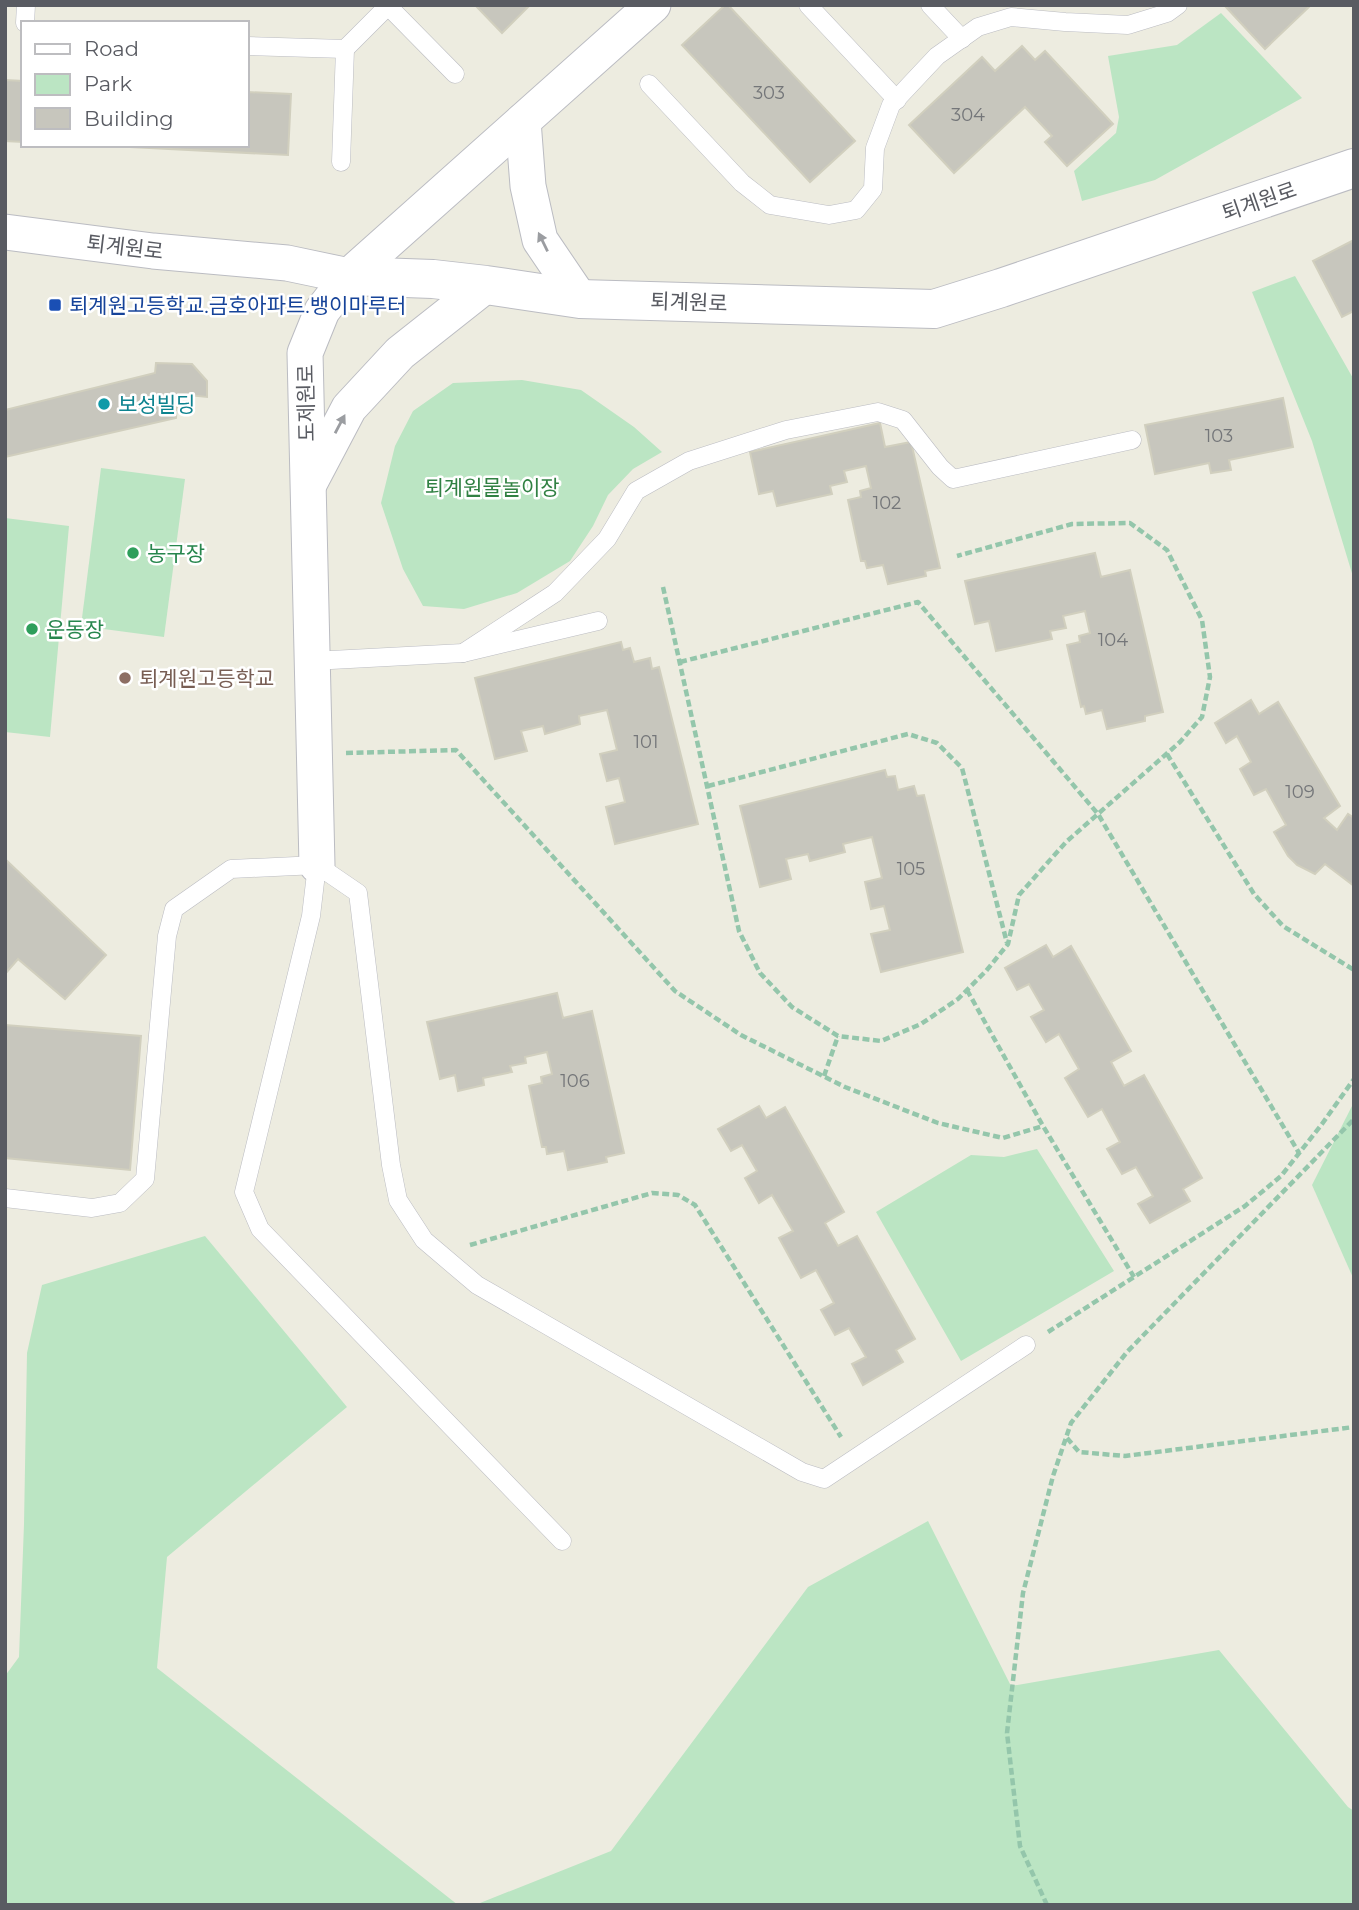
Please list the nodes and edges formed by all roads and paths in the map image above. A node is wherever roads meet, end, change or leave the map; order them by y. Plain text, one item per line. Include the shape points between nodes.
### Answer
1 (388, 5) edge
2 (808, 5) edge
3 (930, 5) edge
4 (1178, 5) edge
5 (639, 10) edge
6 (962, 39) junction
7 (248, 46) edge
8 (345, 49) junction
9 (455, 74) dead end
10 (649, 84) dead end
11 (897, 100) junction
12 (523, 121) junction
13 (341, 162) dead end
14 (1354, 168) edge
15 (5, 232) edge
16 (349, 276) junction
17 (486, 285) junction
18 (580, 299) junction
19 (1132, 440) dead end
20 (308, 485) junction
21 (957, 556) dead end
22 (663, 587) dead end
23 (598, 621) dead end
24 (464, 653) junction
25 (312, 662) junction
26 (680, 662) junction
27 (314, 754) junction
28 (1167, 754) junction
29 (707, 786) junction
30 (1098, 814) junction
31 (317, 865) junction
32 (1008, 944) junction
33 (1354, 970) edge
34 (967, 990) junction
35 (838, 1036) junction
36 (824, 1076) junction
37 (1354, 1079) edge
38 (1354, 1119) edge
39 (1043, 1126) junction
40 (1299, 1153) junction
41 (5, 1198) edge
42 (439, 1253) junction
43 (1134, 1277) junction
44 (1026, 1345) joint
45 (1354, 1427) edge
46 (1067, 1438) junction
47 (855, 1459) junction
48 (562, 1541) dead end
49 (1046, 1905) edge

1 - 8 lane
1 - 9 lane
2 - 11 lane
3 - 6 lane
4 - 6 lane via 1128,25 1011,17 978,27
5 - 12 street, 도제원로
6 - 11 lane via 937,56
7 - 8 lane
8 - 13 lane
10 - 11 lane via 742,183 770,205 829,215 856,210 873,189 875,148
12 - 16 street, 도제원로
18 -> 12 street via 540,240 528,186
14 - 18 street, 퇴계원로 via 934,309
15 - 16 street, 퇴계원로 via 287,263
16 - 17 street, 퇴계원로
16 - 20 street, 도제원로 via 322,311 305,353
17 - 18 street, 퇴계원로
20 -> 17 street via 349,408 400,353
19 - 24 lane via 953,479 903,419 878,412 786,430 689,461 636,491 607,540 555,593
20 - 25 street, 도제원로
21 - 28 path via 1072,524 1130,523 1167,550 1202,620 1210,677 1202,717
22 - 26 path
23 - 24 lane
24 - 25 lane
25 - 27 street, 도제원로
26 - 29 path
26 - 30 path via 918,601
27 - 31 street, 도제원로
27 - 36 path via 456,750 675,991 741,1035
28 - 30 path
28 - 33 path via 1254,894 1283,926
29 - 32 path via 908,734 937,743 962,768
29 - 35 path via 739,931 760,973 792,1007
30 - 32 path via 1019,895
30 - 40 path
31 - 41 lane via 230,869 174,909 167,936 145,1179 120,1203 92,1208
31 - 42 lane via 358,892 398,1200
31 - 48 lane via 311,916 244,1192 260,1229
32 - 34 path
34 - 35 path via 921,1024 881,1041
34 - 39 path
35 - 36 path
36 - 39 path via 939,1123 1003,1138
37 - 40 path
38 - 46 path via 1127,1352 1071,1423
39 - 43 path
40 - 43 path via 1281,1176 1245,1206
42 - 47 lane via 477,1285 802,1472 824,1479
42 - 47 path via 652,1193 677,1195 695,1205
43 - 44 path
44 - 47 lane
45 - 46 path via 1125,1456 1079,1452
46 - 49 path via 1023,1593 1007,1733 1020,1846

